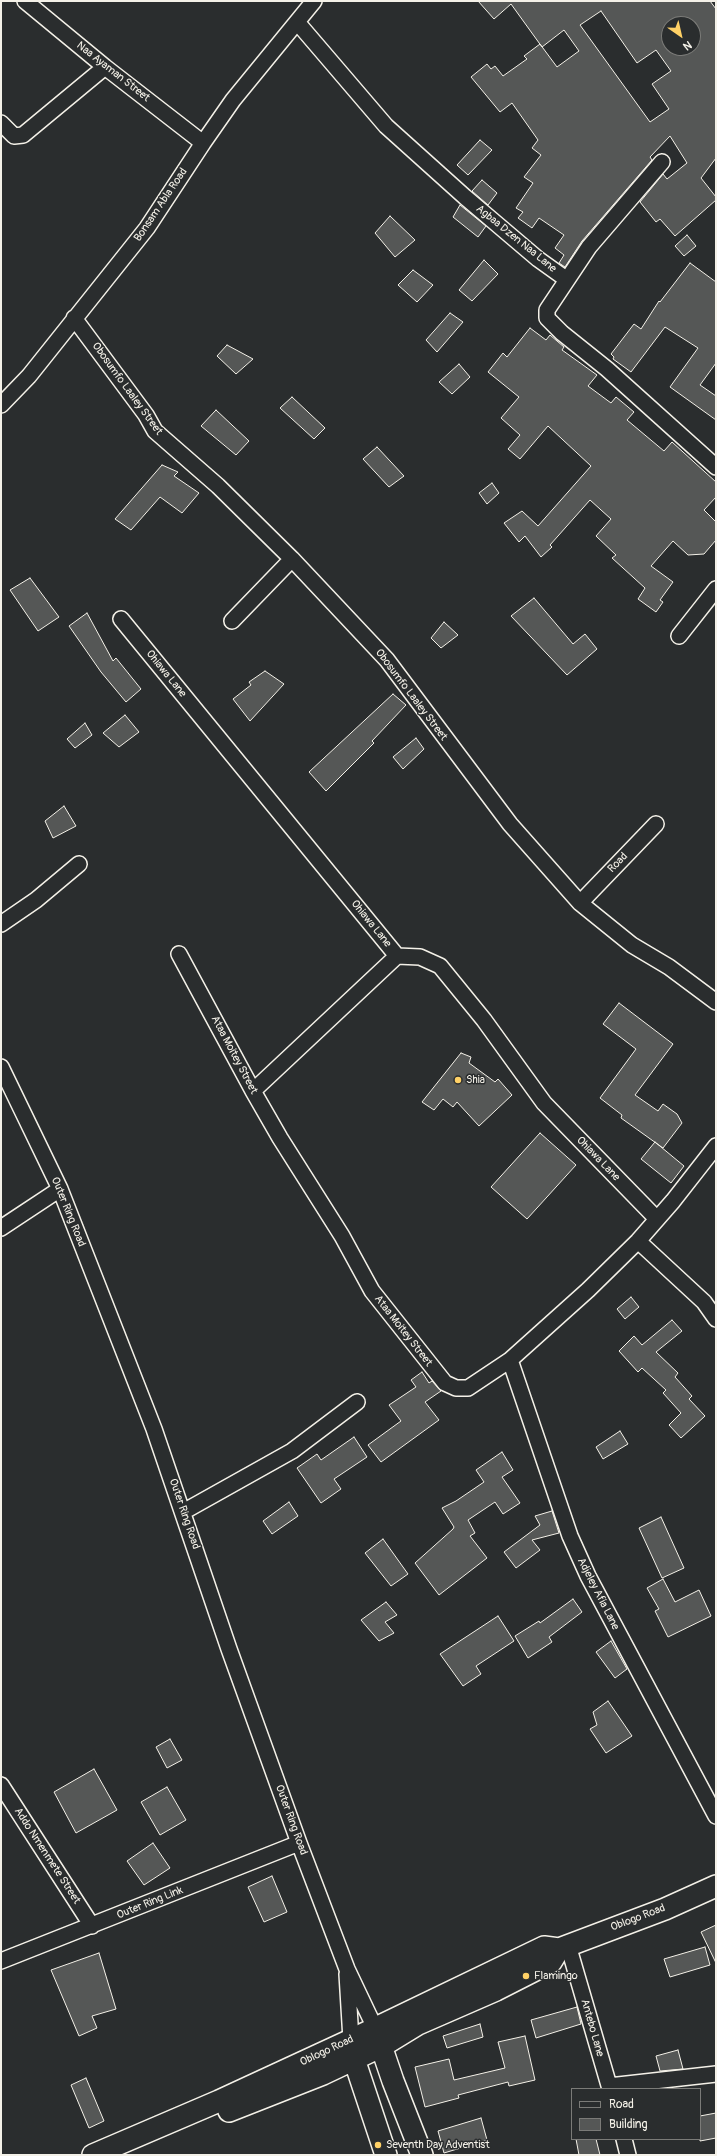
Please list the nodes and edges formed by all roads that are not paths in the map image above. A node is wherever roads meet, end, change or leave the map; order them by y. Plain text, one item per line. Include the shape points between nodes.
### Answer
1 (24, 1) edge
2 (314, 1) edge
3 (297, 22) junction
4 (105, 67) junction
5 (1, 123) edge
6 (203, 143) junction
7 (662, 162) dead end
8 (566, 279) junction
9 (74, 318) junction
10 (1, 405) edge
11 (716, 467) edge
12 (292, 559) junction
13 (716, 589) edge
14 (121, 618) dead end
15 (232, 621) dead end
16 (679, 636) dead end
17 (656, 824) dead end
18 (78, 864) dead end
19 (580, 902) junction
20 (1, 924) edge
21 (179, 954) dead end
22 (397, 956) junction
23 (716, 1002) edge
24 (1, 1067) edge
25 (253, 1091) junction
26 (716, 1146) edge
27 (60, 1189) junction
28 (657, 1219) junction
29 (1, 1228) edge
30 (638, 1241) junction
31 (716, 1319) edge
32 (510, 1360) junction
33 (357, 1402) dead end
34 (183, 1512) junction
35 (1, 1785) edge
36 (716, 1816) edge
37 (299, 1843) junction
38 (716, 1886) edge
39 (92, 1926) junction
40 (563, 1947) junction
41 (1, 1961) edge
42 (347, 1969) junction
43 (378, 2037) junction
44 (352, 2050) junction
45 (716, 2074) edge
46 (610, 2087) edge
47 (624, 2140) edge
48 (93, 2155) edge
49 (120, 2155) edge
50 (386, 2155) edge
51 (422, 2155) edge
52 (628, 2155) edge

1 - 4 street, Naa Ayaman Street
2 - 3 street, Bonsam Abla Road
3 - 6 street, Bonsam Abla Road via 233,100
3 - 8 street, Agbaa Dzen Naa Lane via 386,126 487,216
4 - 5 street via 23,135 14,136
4 - 6 street, Naa Ayaman Street
6 - 9 street, Bonsam Abla Road via 148,228
7 - 8 street via 608,223
8 - 11 street, Agbaa Dzen Naa Lane via 547,310 547,318
9 - 10 street, Bonsam Abla Road via 29,376
9 - 12 street, Obosumfo Laaley Street via 146,415 155,431 218,486
12 - 15 street
12 - 19 street, Obosumfo Laaley Street via 387,660 510,824
13 - 16 street
14 - 22 street, Ohiawa Lane
17 - 19 street, Road
18 - 20 street via 36,900
19 - 23 street, Obosumfo Laaley Street via 632,945 669,967
21 - 25 street, Ataa Moitey Street
22 - 25 street
22 - 28 street, Ohiawa Lane via 420,957 440,966 484,1020 544,1103
24 - 27 street, Outer Ring Road
25 - 32 street, Ataa Moitey Street via 342,1236 372,1291 445,1383 456,1388 468,1388
26 - 28 street, Ataa Moitey Street
27 - 29 street
27 - 34 street, Outer Ring Road via 154,1429
28 - 30 street, Ataa Moitey Street
30 - 31 street via 704,1302
30 - 32 street, Ataa Moitey Street
32 - 36 street, Adjeley Afia Lane via 570,1536
33 - 34 street via 292,1451
34 - 37 street, Outer Ring Road
35 - 39 street, Addo Nmenmete Street
37 - 39 street, Outer Ring Link
37 - 42 street, Outer Ring Road
38 - 40 main road, Oblogo Road
39 - 41 street, Outer Ring Link
40 - 43 main road, Oblogo Road via 544,1947
40 - 46 street, Antebo Lane
42 - 43 street, Outer Ring Road
42 - 44 street, Outer Ring Road
43 - 44 main road, Oblogo Road
43 - 51 main road, Outer Ring Road
44 - 48 main road, Oblogo Road via 219,2101
44 - 49 main road, Oblogo Road via 323,2074
44 - 50 main road, Outer Ring Road
45 - 46 street
47 - 52 street

